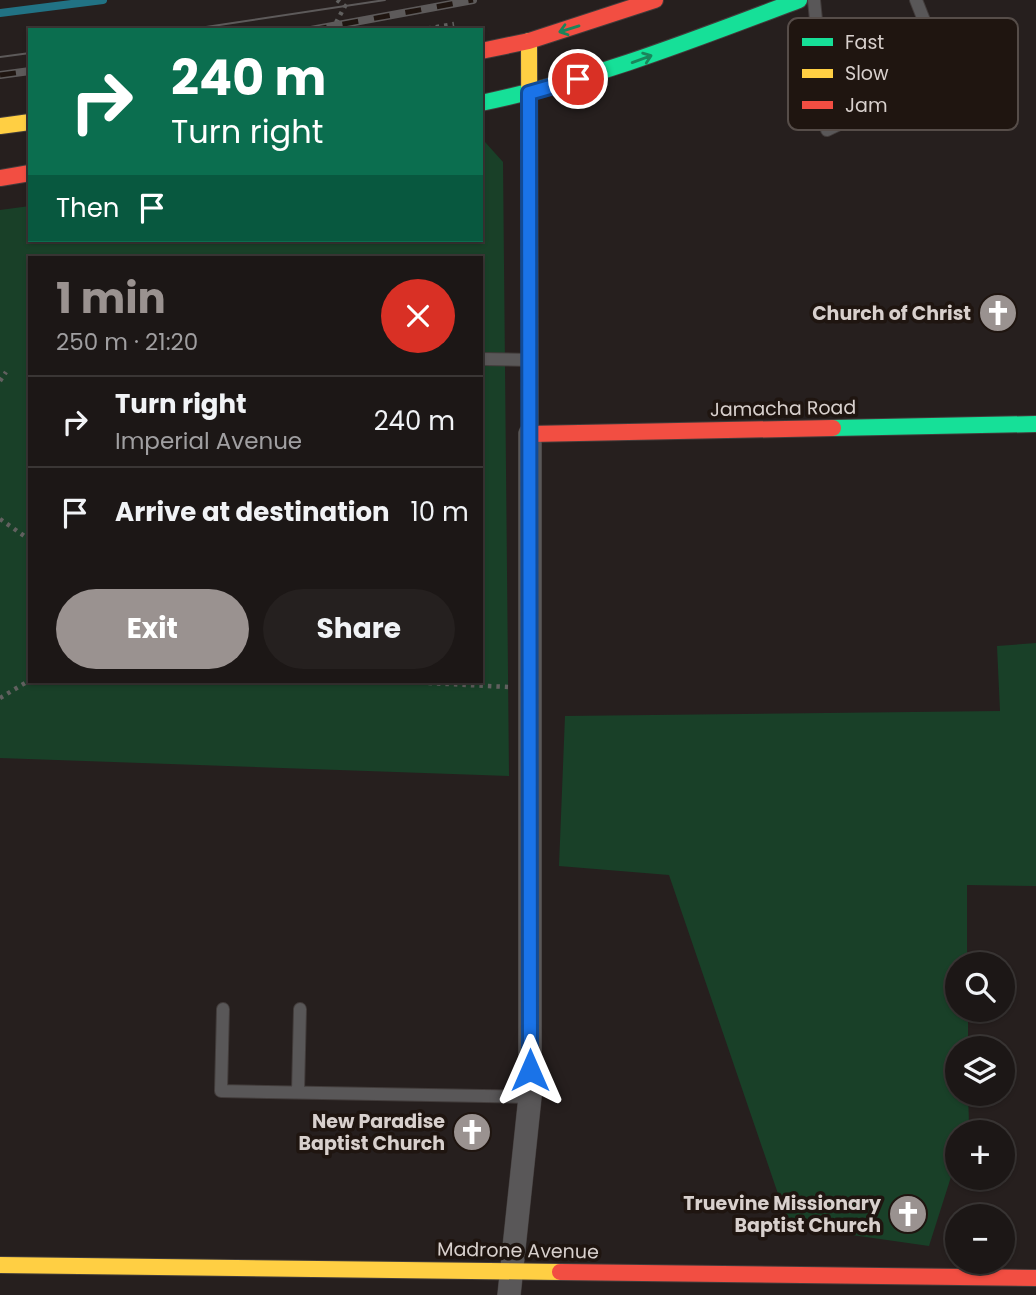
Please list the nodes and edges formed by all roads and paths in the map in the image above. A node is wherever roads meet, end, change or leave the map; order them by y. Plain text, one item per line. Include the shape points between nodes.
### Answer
1 (337, 0) edge
2 (655, 0) edge
3 (799, 0) edge
4 (814, 0) edge
5 (916, 0) edge
6 (816, 18) edge
7 (923, 18) edge
8 (454, 24) dead end
9 (333, 28) edge
10 (431, 28) edge
11 (529, 41) junction
12 (483, 51) edge
13 (529, 93) junction
14 (483, 103) edge
15 (28, 122) edge
16 (0, 126) edge
17 (28, 173) edge
18 (0, 178) edge
19 (483, 359) edge
20 (530, 360) junction
21 (6, 372) dead end
22 (0, 382) edge
23 (1036, 424) edge
24 (530, 434) junction
25 (0, 519) edge
26 (28, 539) edge
27 (28, 681) edge
28 (427, 683) edge
29 (530, 688) junction
30 (0, 698) edge
31 (223, 1009) dead end
32 (300, 1009) dead end
33 (298, 1092) junction
34 (530, 1097) junction
35 (0, 1265) edge
36 (510, 1271) junction
37 (1036, 1278) edge
38 (832, 1285) edge
39 (509, 1295) edge

1 - 9 path via 345,6
2 -> 11 street
13 -> 3 street via 626,65
4 - 6 lane
5 - 7 lane
8 - 10 path
11 - 12 street
11 - 13 street
13 - 14 street
13 - 20 street
15 - 16 street
17 - 18 street
19 - 20 lane
20 - 24 street
21 - 22 path
23 - 24 street, Jamacha Road
24 - 29 street
25 - 26 path
27 - 30 path
28 - 29 path
29 - 34 street
31 - 33 lane via 221,1091
32 - 33 lane
33 - 34 lane
34 - 36 street
35 - 36 street, Madrone Avenue
36 - 38 street, Madrone Avenue
36 - 39 street
37 - 38 street, Madrone Avenue

